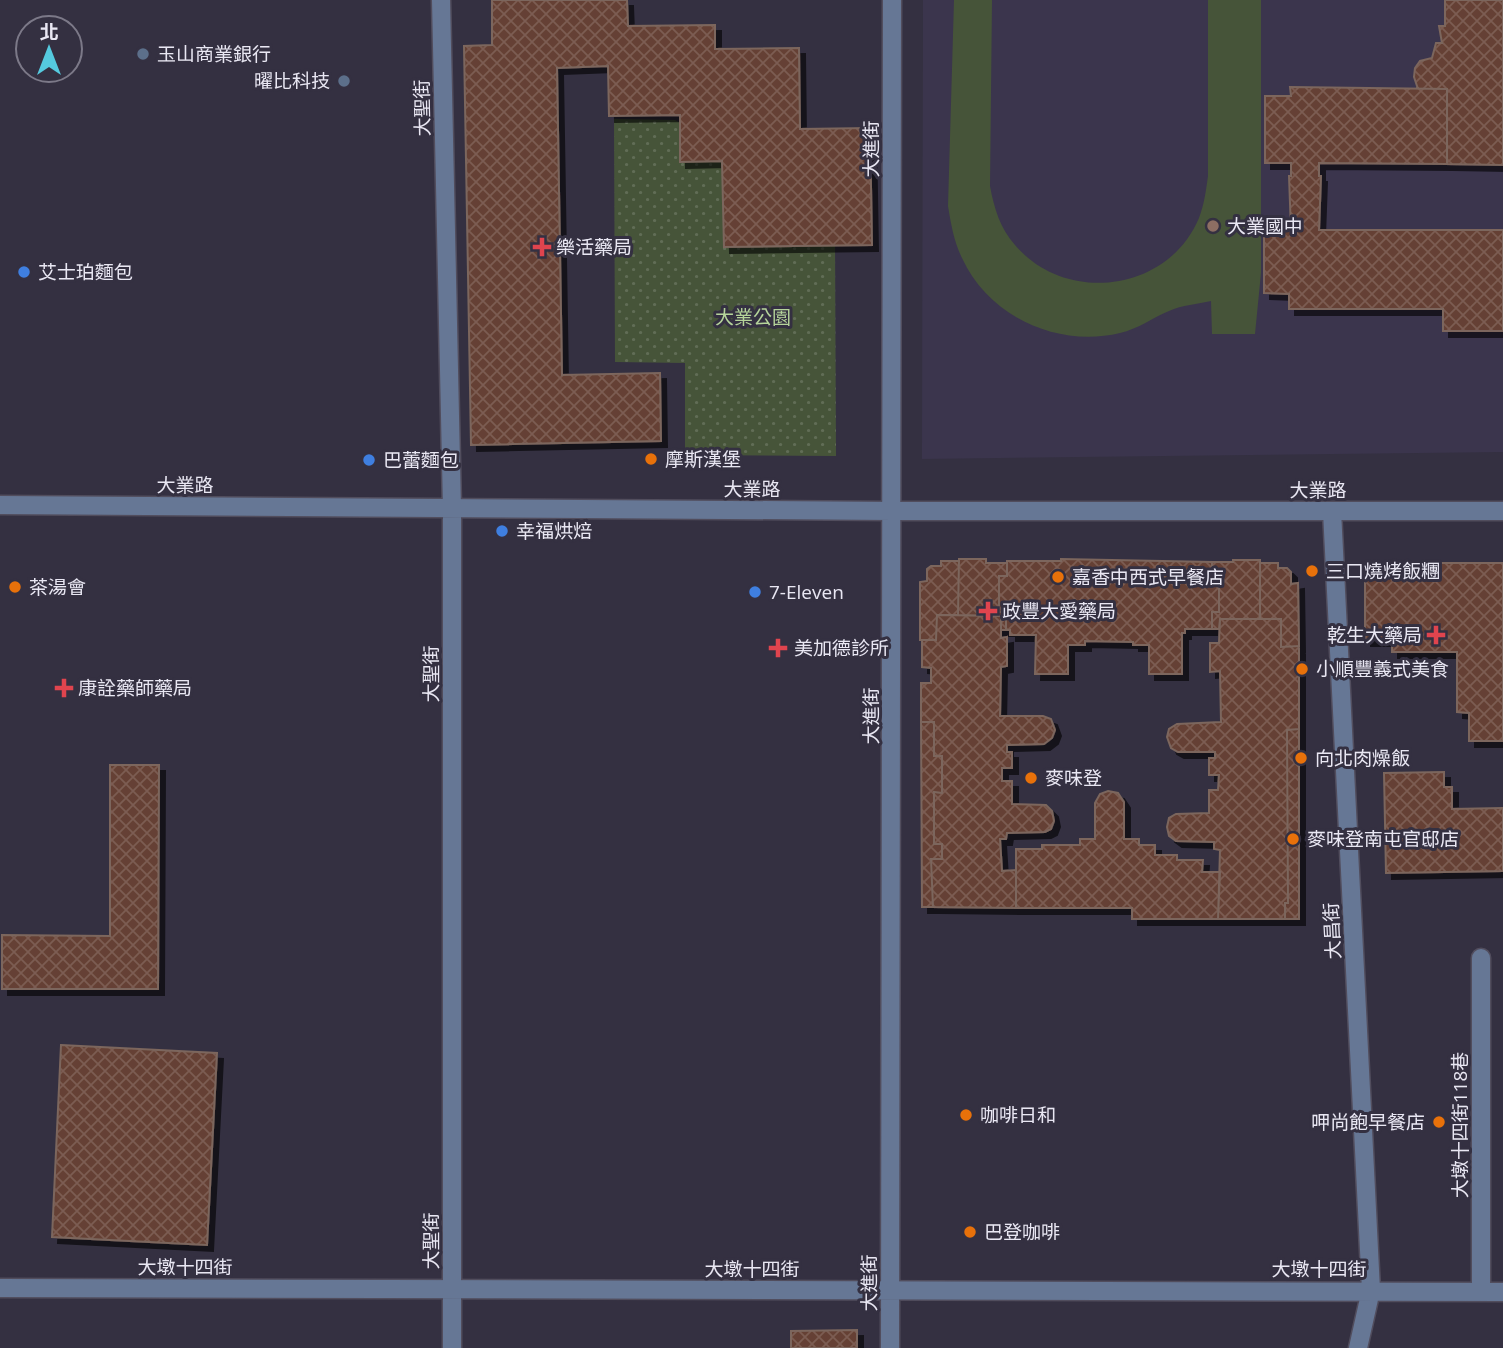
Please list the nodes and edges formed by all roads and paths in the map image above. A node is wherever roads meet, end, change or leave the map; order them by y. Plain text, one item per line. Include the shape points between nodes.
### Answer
1 (440, 0) edge
2 (892, 0) edge
3 (0, 505) edge
4 (452, 508) junction
5 (893, 511) junction
6 (1332, 511) junction
7 (1503, 511) edge
8 (1482, 958) dead end
9 (0, 1288) edge
10 (452, 1289) junction
11 (890, 1290) junction
12 (1371, 1290) junction
13 (1481, 1292) junction
14 (1503, 1292) edge
15 (452, 1348) edge
16 (890, 1348) edge
17 (1358, 1348) edge

1 - 4 street, 大聖街
2 - 5 street, 大進街
3 - 4 street, 大業路
4 - 5 street, 大業路
4 - 10 street, 大聖街
5 - 6 street, 大業路
5 - 11 street, 大進街
6 - 7 street, 大業路
6 - 12 street, 大昌街
8 - 13 street, 大墩十四街118巷
9 - 10 street, 大墩十四街
10 - 11 street, 大墩十四街
10 - 15 street, 大聖街
11 - 12 street, 大墩十四街
11 - 16 street, 大進街
12 - 13 street, 大墩十四街
12 - 17 street, 大昌街
13 - 14 street, 大墩十四街

